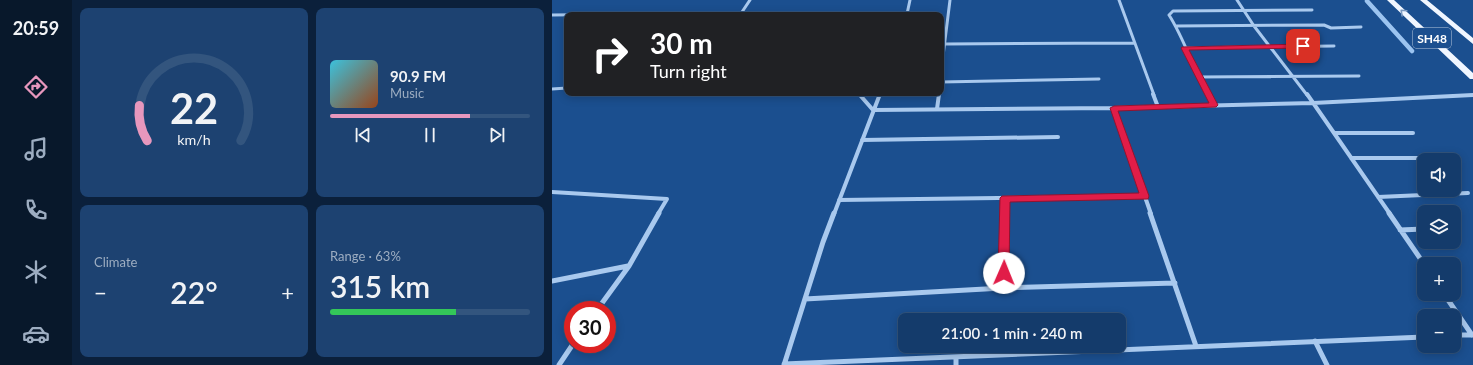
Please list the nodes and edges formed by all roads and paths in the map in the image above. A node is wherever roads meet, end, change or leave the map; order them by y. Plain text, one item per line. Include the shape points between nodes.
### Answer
1 (750, 0) edge
2 (910, 0) edge
3 (950, 0) edge
4 (1119, 0) edge
5 (1237, 0) edge
6 (1390, 0) edge
7 (1422, 0) edge
8 (1243, 10) junction
9 (1312, 10) dead end
10 (741, 12) edge
11 (907, 12) edge
12 (552, 15) edge
13 (564, 15) edge
14 (1176, 26) junction
15 (1254, 26) junction
16 (1361, 27) dead end
17 (1473, 42) edge
18 (1134, 43) junction
19 (944, 44) joint
20 (1334, 46) dead end
21 (1271, 47) junction
22 (1185, 48) junction
23 (1198, 76) junction
24 (1359, 76) dead end
25 (1295, 77) junction
26 (1473, 77) edge
27 (1099, 78) dead end
28 (944, 82) edge
29 (564, 88) edge
30 (552, 89) edge
31 (1473, 95) edge
32 (861, 96) edge
33 (879, 96) edge
34 (938, 96) edge
35 (1313, 103) junction
36 (1214, 105) junction
37 (1158, 107) junction
38 (1114, 108) junction
39 (873, 110) junction
40 (937, 110) junction
41 (1413, 132) dead end
42 (1334, 133) junction
43 (1058, 137) dead end
44 (862, 140) junction
45 (1351, 158) junction
46 (1417, 158) edge
47 (552, 192) edge
48 (1468, 193) dead end
49 (1144, 196) junction
50 (1378, 197) junction
51 (1005, 198) junction
52 (839, 200) junction
53 (1417, 229) edge
54 (1400, 230) junction
55 (1419, 257) edge
56 (628, 266) junction
57 (552, 281) edge
58 (1174, 284) junction
59 (1003, 288) junction
60 (805, 299) junction
61 (603, 301) edge
62 (1449, 301) edge
63 (1461, 335) edge
64 (1473, 335) edge
65 (1417, 337) edge
66 (1315, 341) junction
67 (1196, 346) junction
68 (567, 353) edge
69 (956, 357) junction
70 (559, 365) edge
71 (784, 365) edge
72 (956, 365) edge
73 (1327, 365) edge

1 - 10 street
2 - 11 street
3 - 19 street
4 - 18 street
5 - 8 street
26 -> 6 main road, SH48
7 - 17 main road, SH48
8 - 9 street
8 - 14 street via 1173,11 1168,15
8 - 15 street
12 - 13 street
14 - 15 street
14 - 22 street
15 - 16 street
15 - 21 street
18 - 19 street
18 - 37 street
20 - 21 street
21 - 22 street
21 - 25 street
22 - 23 street
23 - 25 street
23 - 36 street
24 - 25 street
25 - 35 street
27 - 28 street
29 - 30 street
31 - 35 street
32 - 39 street
33 - 39 street
34 - 40 street
35 - 36 street
35 - 42 street
36 - 37 street
37 - 38 street
38 - 40 street
38 - 49 street
39 - 40 street
39 - 44 street
41 - 42 street
42 - 45 street
43 - 44 street
44 - 52 street
45 - 46 street
45 - 50 street
47 - 56 street via 667,199
48 - 50 street
49 - 51 street
49 - 58 street
50 - 54 street
51 - 52 street
51 - 59 street
52 - 60 street
53 - 54 street
54 - 55 street
56 - 57 street
56 - 61 street
58 - 59 street
58 - 67 street
59 - 60 street
60 - 71 street
62 - 64 street
63 - 64 street
65 - 66 street
66 - 67 street
66 - 73 street
67 - 69 street
68 - 70 street
69 - 71 street
69 - 72 street

